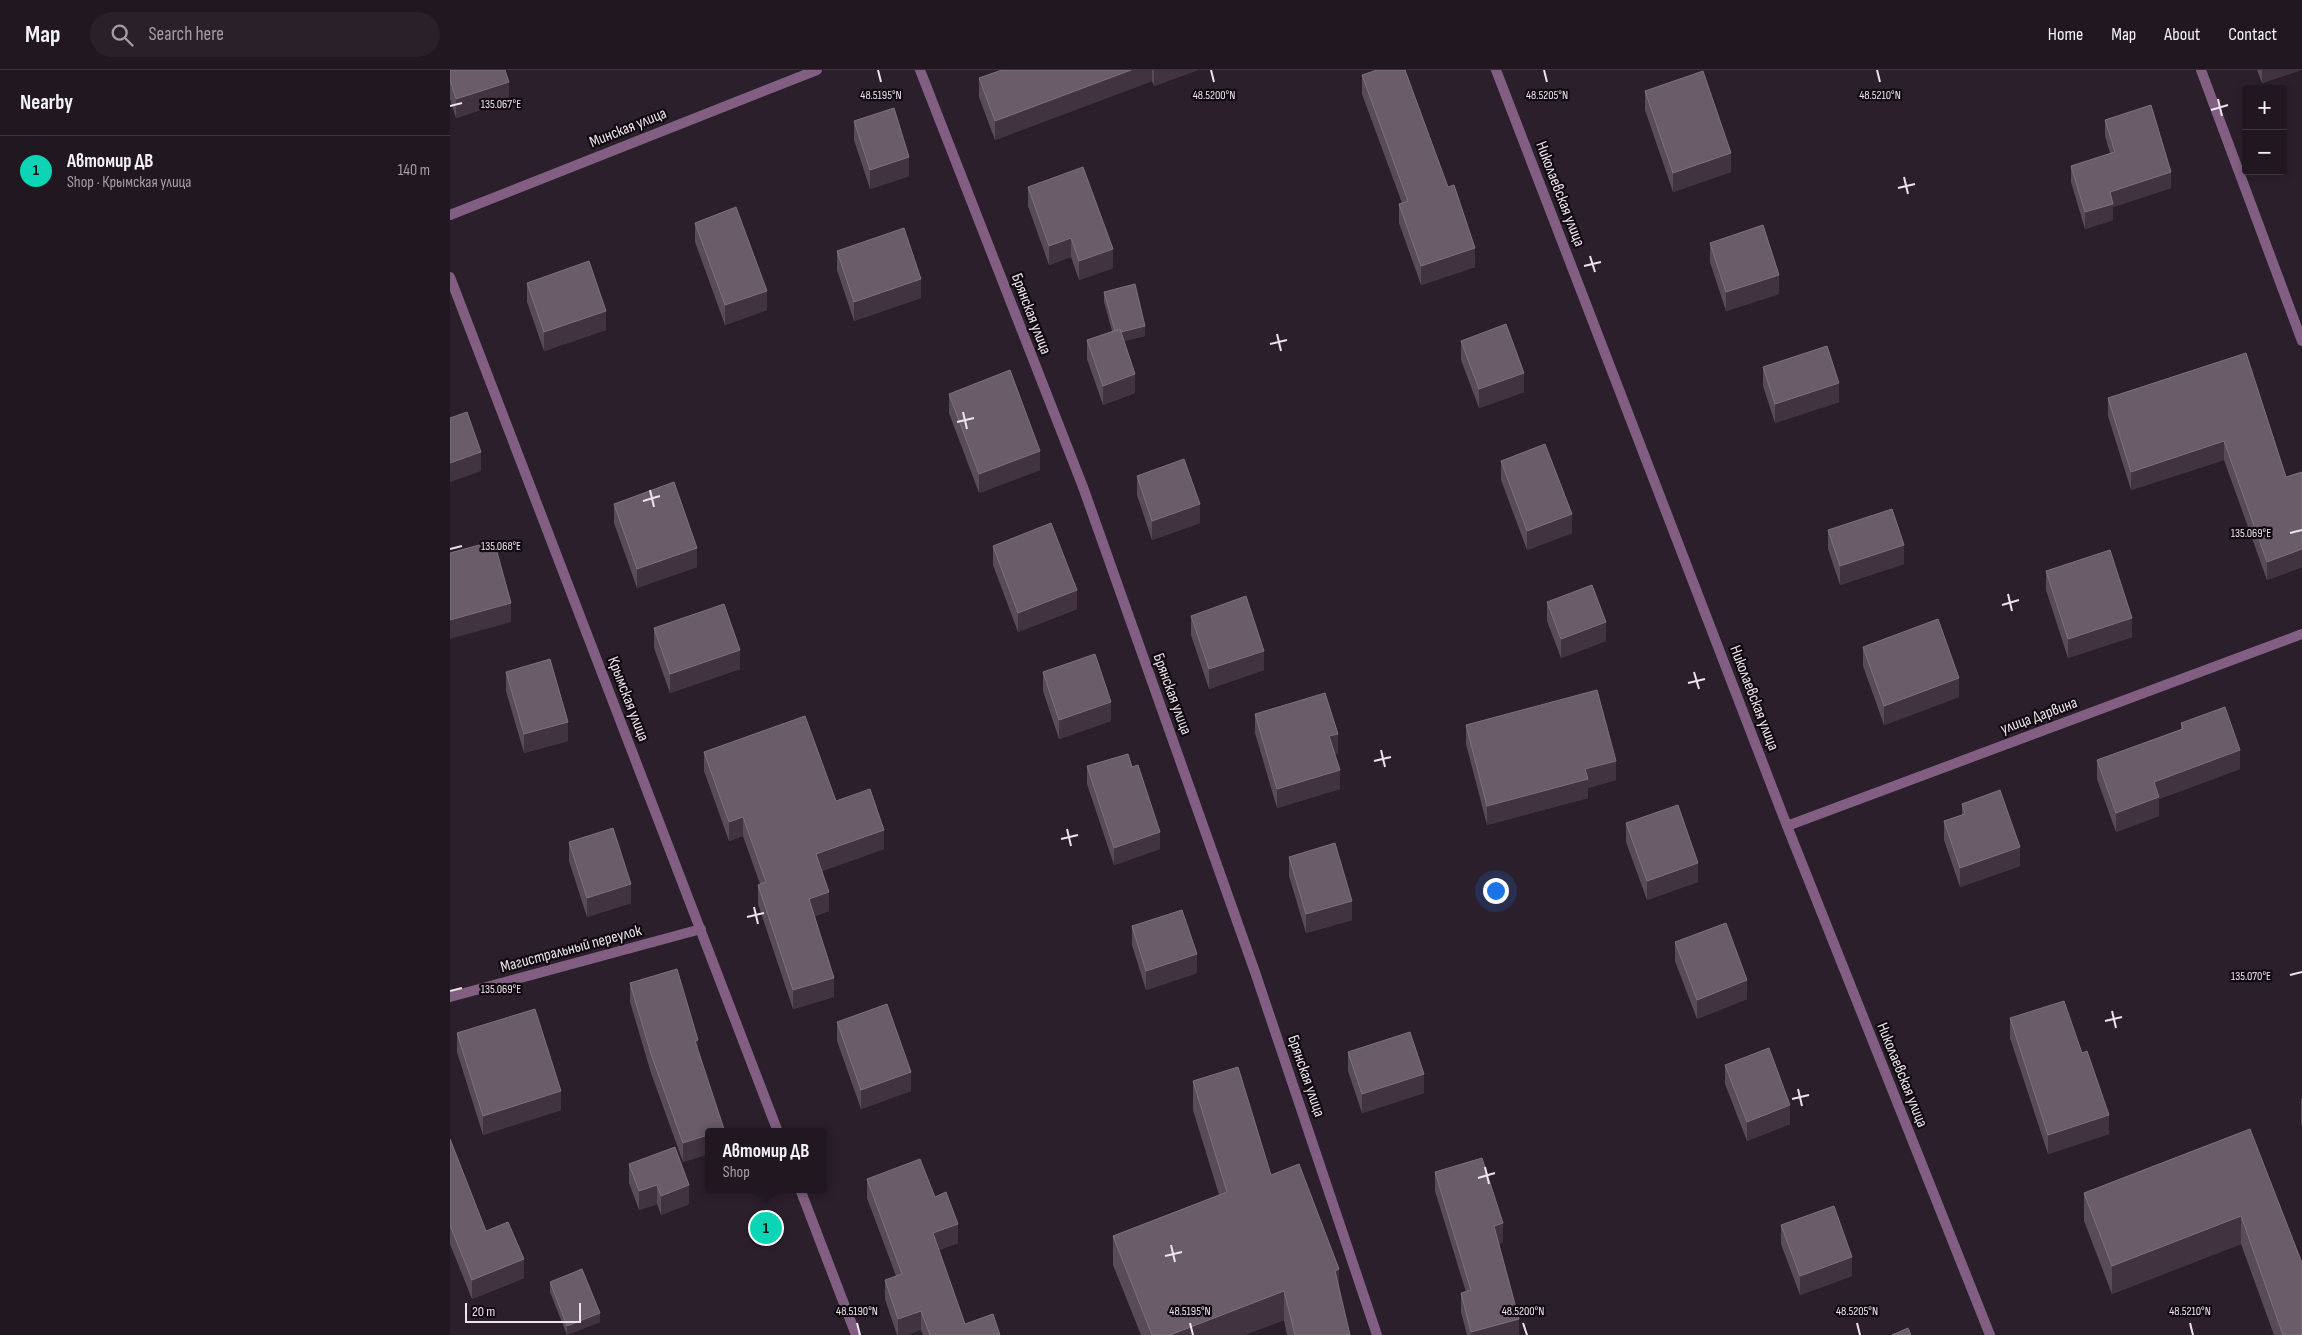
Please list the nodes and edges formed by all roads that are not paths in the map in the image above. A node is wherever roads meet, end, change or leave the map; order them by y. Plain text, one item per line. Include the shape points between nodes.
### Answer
1 (817, 70) edge
2 (920, 70) edge
3 (1496, 70) edge
4 (2201, 70) edge
5 (450, 215) edge
6 (450, 277) edge
7 (2302, 341) edge
8 (2302, 634) edge
9 (1787, 826) junction
10 (700, 929) junction
11 (450, 997) edge
12 (776, 1128) edge
13 (802, 1193) edge
14 (856, 1335) edge
15 (1377, 1335) edge
16 (1990, 1335) edge

1 - 5 street, Минская улица
2 - 15 street, Брянская улица via 1083,487 1255,972
3 - 9 street, Николаевская улица
4 - 7 street
6 - 10 street, Крымская улица
8 - 9 street, улица Дарвина
9 - 16 street, Николаевская улица
10 - 11 street, Магистральный переулок
10 - 12 street, Крымская улица
13 - 14 street

